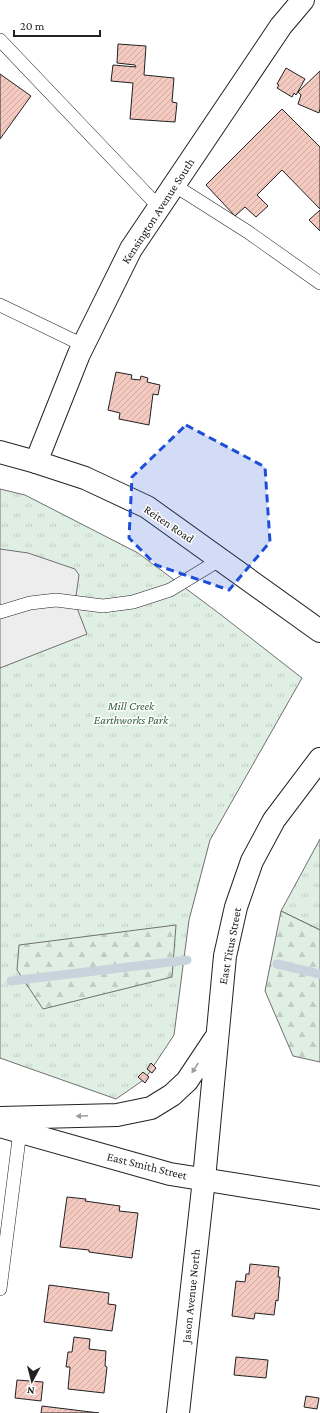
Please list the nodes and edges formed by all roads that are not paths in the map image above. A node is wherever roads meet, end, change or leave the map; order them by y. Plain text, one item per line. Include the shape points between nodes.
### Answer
1 (303, 0) edge
2 (0, 40) edge
3 (174, 185) junction
4 (159, 207) junction
5 (320, 283) edge
6 (0, 305) edge
7 (83, 345) junction
8 (0, 452) edge
9 (36, 462) junction
10 (221, 559) junction
11 (0, 612) edge
12 (320, 631) edge
13 (320, 759) edge
14 (217, 1036) junction
15 (0, 1118) edge
16 (10, 1129) edge
17 (204, 1179) junction
18 (320, 1198) edge
19 (0, 1289) edge
20 (178, 1413) edge

1 - 3 street, Kensington Avenue South via 280,26
2 - 4 lane
3 - 4 street, Kensington Avenue South
3 - 5 lane via 248,232
4 - 7 street, Kensington Avenue South via 131,249
6 - 7 lane
7 - 9 street, Kensington Avenue South
8 - 9 street, Reiten Road
9 - 10 street, Reiten Road via 85,478 147,507
10 - 11 lane via 170,590 133,602 103,606 56,600
10 - 12 street, Reiten Road
13 - 14 street, East Titus Street via 274,820 252,861 236,907 225,956
14 -> 15 street via 187,1081 172,1095 151,1108 117,1115
14 - 17 street, East Titus Street
16 - 17 street, East Smith Street via 170,1174
16 - 19 lane
17 - 18 street, East Smith Street
17 - 20 street, Jason Avenue North

